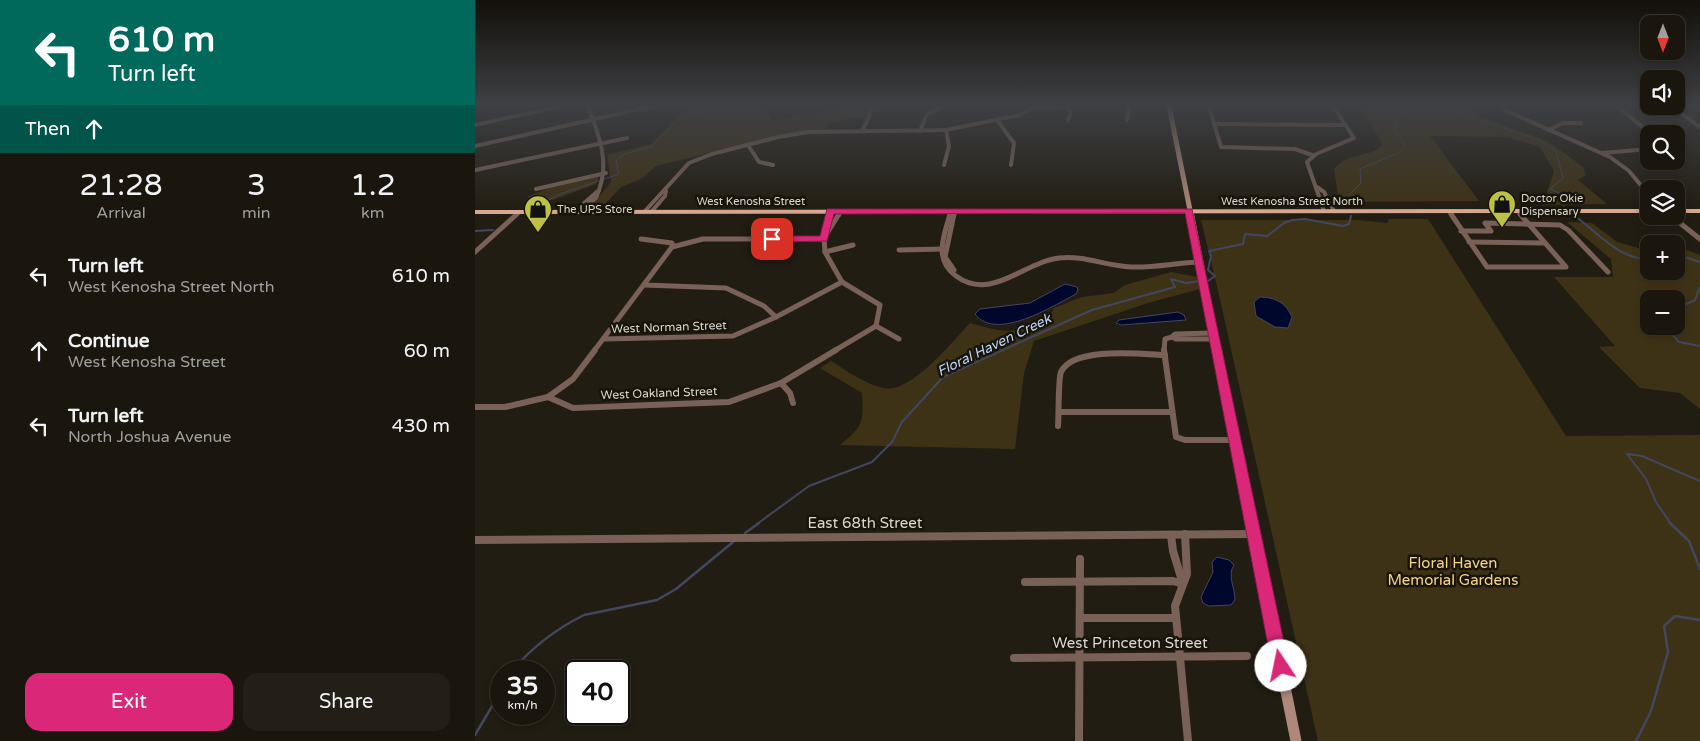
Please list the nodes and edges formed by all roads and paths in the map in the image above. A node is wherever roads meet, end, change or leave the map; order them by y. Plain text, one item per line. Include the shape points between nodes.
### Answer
1 (499, 141) edge
2 (598, 141) edge
3 (615, 141) edge
4 (767, 141) edge
5 (948, 141) edge
6 (1012, 141) edge
7 (1176, 141) edge
8 (1219, 141) edge
9 (1350, 141) edge
10 (1576, 141) edge
11 (599, 144) junction
12 (748, 145) junction
13 (475, 146) edge
14 (1640, 150) edge
15 (1602, 153) junction
16 (1312, 155) junction
17 (773, 165) dead end
18 (944, 165) dead end
19 (1011, 165) dead end
20 (475, 170) edge
21 (606, 173) junction
22 (1640, 185) edge
23 (1317, 187) junction
24 (536, 188) dead end
25 (580, 211) junction
26 (649, 211) junction
27 (830, 211) junction
28 (841, 211) junction
29 (953, 211) junction
30 (1147, 211) joint
31 (1189, 211) junction
32 (1324, 211) junction
33 (1333, 211) junction
34 (1449, 211) junction
35 (1496, 211) junction
36 (1518, 211) junction
37 (1640, 211) edge
38 (1685, 211) edge
39 (1700, 211) edge
40 (475, 212) edge
41 (519, 212) junction
42 (1506, 223) junction
43 (1528, 223) junction
44 (1683, 225) edge
45 (1684, 225) edge
46 (1687, 228) junction
47 (1461, 230) junction
48 (641, 239) dead end
49 (824, 239) junction
50 (1700, 239) edge
51 (1469, 242) junction
52 (1545, 243) junction
53 (853, 245) dead end
54 (673, 247) junction
55 (944, 249) junction
56 (899, 250) dead end
57 (475, 252) edge
58 (825, 252) junction
59 (1199, 260) junction
60 (1608, 272) dead end
61 (842, 282) junction
62 (645, 285) junction
63 (776, 317) junction
64 (876, 326) junction
65 (1214, 336) junction
66 (604, 339) junction
67 (899, 339) dead end
68 (1165, 356) junction
69 (781, 383) junction
70 (549, 397) junction
71 (793, 403) dead end
72 (475, 407) edge
73 (1059, 412) junction
74 (1171, 412) junction
75 (1058, 426) dead end
76 (1236, 440) junction
77 (1171, 534) junction
78 (1185, 534) junction
79 (1255, 534) junction
80 (475, 540) edge
81 (1080, 559) dead end
82 (1025, 582) dead end
83 (1080, 582) junction
84 (1183, 584) junction
85 (1080, 618) junction
86 (1176, 618) junction
87 (1180, 656) junction
88 (1247, 656) dead end
89 (1080, 657) junction
90 (1014, 658) dead end
91 (1079, 741) edge
92 (1188, 741) edge
93 (1296, 741) edge

1 - 13 street
2 - 11 street
3 - 11 street
4 - 12 street
5 - 18 street
6 - 19 street
7 - 31 street
8 - 16 street via 1221,147 1295,149
9 - 16 street
10 - 15 street
11 - 20 street
11 - 21 street
12 - 17 street via 759,162
12 - 26 street via 694,160
14 - 15 street
15 - 22 street via 1624,166
16 - 23 street via 1307,162
21 - 24 street
21 - 25 street via 596,198
23 - 32 street
23 - 33 street via 1324,192
25 - 26 main road, West Kenosha Street
25 - 41 main road, West Kenosha Street
26 - 27 main road, West Kenosha Street
27 - 28 main road, West Kenosha Street
27 - 49 street
28 - 29 main road, West Kenosha Street
28 - 49 street
29 - 30 main road, West Kenosha Street
29 - 55 street
30 - 31 main road, West Kenosha Street North
31 - 32 main road, West Kenosha Street North
31 - 59 street
32 - 33 main road, West Kenosha Street North
33 - 34 main road, West Kenosha Street North
34 - 35 main road
34 - 47 street
35 - 36 main road
35 - 42 street
36 - 37 main road
36 - 43 street
38 - 39 main road
40 - 41 main road, West Kenosha Street
41 - 57 street
42 - 43 street
42 - 47 street via 1485,223 1491,231
43 - 52 street
43 - 60 street via 1550,223 1568,230
44 - 46 street
45 - 46 street
46 - 50 street
47 - 51 street
48 - 54 street via 672,243
49 - 54 street via 703,239
49 - 58 street
51 - 52 street
51 - 52 street via 1487,267 1566,267
53 - 58 street
54 - 62 street
55 - 56 street
55 - 59 street via 949,266 970,280 985,284 999,283 1039,262 1058,258 1076,257 1131,267
58 - 61 street
59 - 65 street
61 - 63 street, West Norman Street
61 - 64 street via 880,305
62 - 63 street via 726,288 764,306
62 - 66 street
63 - 66 street, West Norman Street via 733,336
64 - 67 street
64 - 69 street, West Oakland Street
65 - 68 street via 1175,334 1163,341
65 - 76 street
66 - 70 street via 573,379
68 - 73 street via 1086,356 1072,360 1061,372
68 - 74 street
69 - 70 street, West Oakland Street via 729,402 573,408
69 - 71 street via 790,393
70 - 72 street via 505,407
73 - 74 street
73 - 75 street
74 - 76 street via 1178,438
76 - 79 street
77 - 78 street, East 68th Street
77 - 80 street, East 68th Street
77 - 84 street
78 - 79 street, East 68th Street
78 - 84 street via 1187,574
79 - 93 street
81 - 83 street
82 - 83 street
83 - 84 street via 1173,580
83 - 85 street
84 - 86 street via 1177,595
85 - 86 street
85 - 89 street
86 - 87 street
87 - 88 street, West Princeton Street
87 - 89 street, West Princeton Street
87 - 92 street
89 - 90 street, West Princeton Street
89 - 91 street

